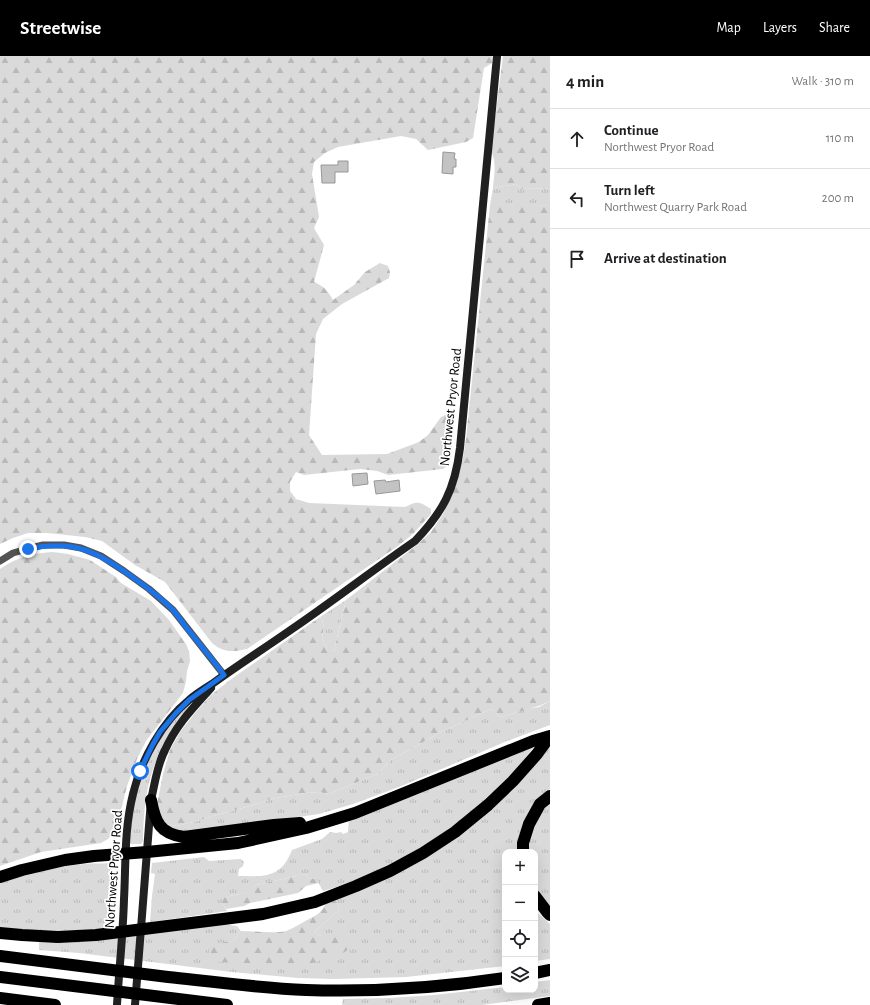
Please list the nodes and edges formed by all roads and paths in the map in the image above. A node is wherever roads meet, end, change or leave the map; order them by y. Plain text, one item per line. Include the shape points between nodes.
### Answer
1 (497, 56) edge
2 (0, 561) edge
3 (224, 675) junction
4 (550, 736) edge
5 (550, 796) edge
6 (151, 800) junction
7 (335, 819) junction
8 (523, 849) edge
9 (147, 852) junction
10 (125, 854) junction
11 (0, 876) edge
12 (538, 900) edge
13 (550, 915) edge
14 (0, 933) edge
15 (0, 956) edge
16 (550, 970) edge
17 (538, 972) edge
18 (0, 977) edge
19 (502, 978) edge
20 (0, 998) edge
21 (550, 1003) edge
22 (55, 1005) edge
23 (117, 1005) edge
24 (135, 1005) edge
25 (227, 1005) edge
26 (538, 1005) edge

1 - 3 main road, Northwest Pryor Road via 460,448 456,473 448,495 437,515 415,542
2 - 3 street via 13,553 43,546 64,545 101,556 149,589 172,610
3 - 6 main road, Northwest Pryor Road via 180,723 164,750
3 - 10 main road, Northwest Pryor Road via 184,704 160,732 152,746 133,793
4 - 7 highway
4 - 14 highway via 513,781 455,832 390,872 315,902 264,914 96,935 58,937
5 - 8 highway via 540,804 529,824
6 - 7 highway via 158,823 168,833 184,837
6 - 9 main road, Northwest Pryor Road
7 - 9 highway via 238,843
9 - 10 highway
9 - 24 main road, Northwest Pryor Road
10 - 11 highway via 65,860
10 - 23 main road, Northwest Pryor Road
12 - 13 highway
15 - 19 highway via 233,985 298,990 416,988
16 - 17 highway
18 - 25 highway
20 - 22 highway
21 - 26 highway

